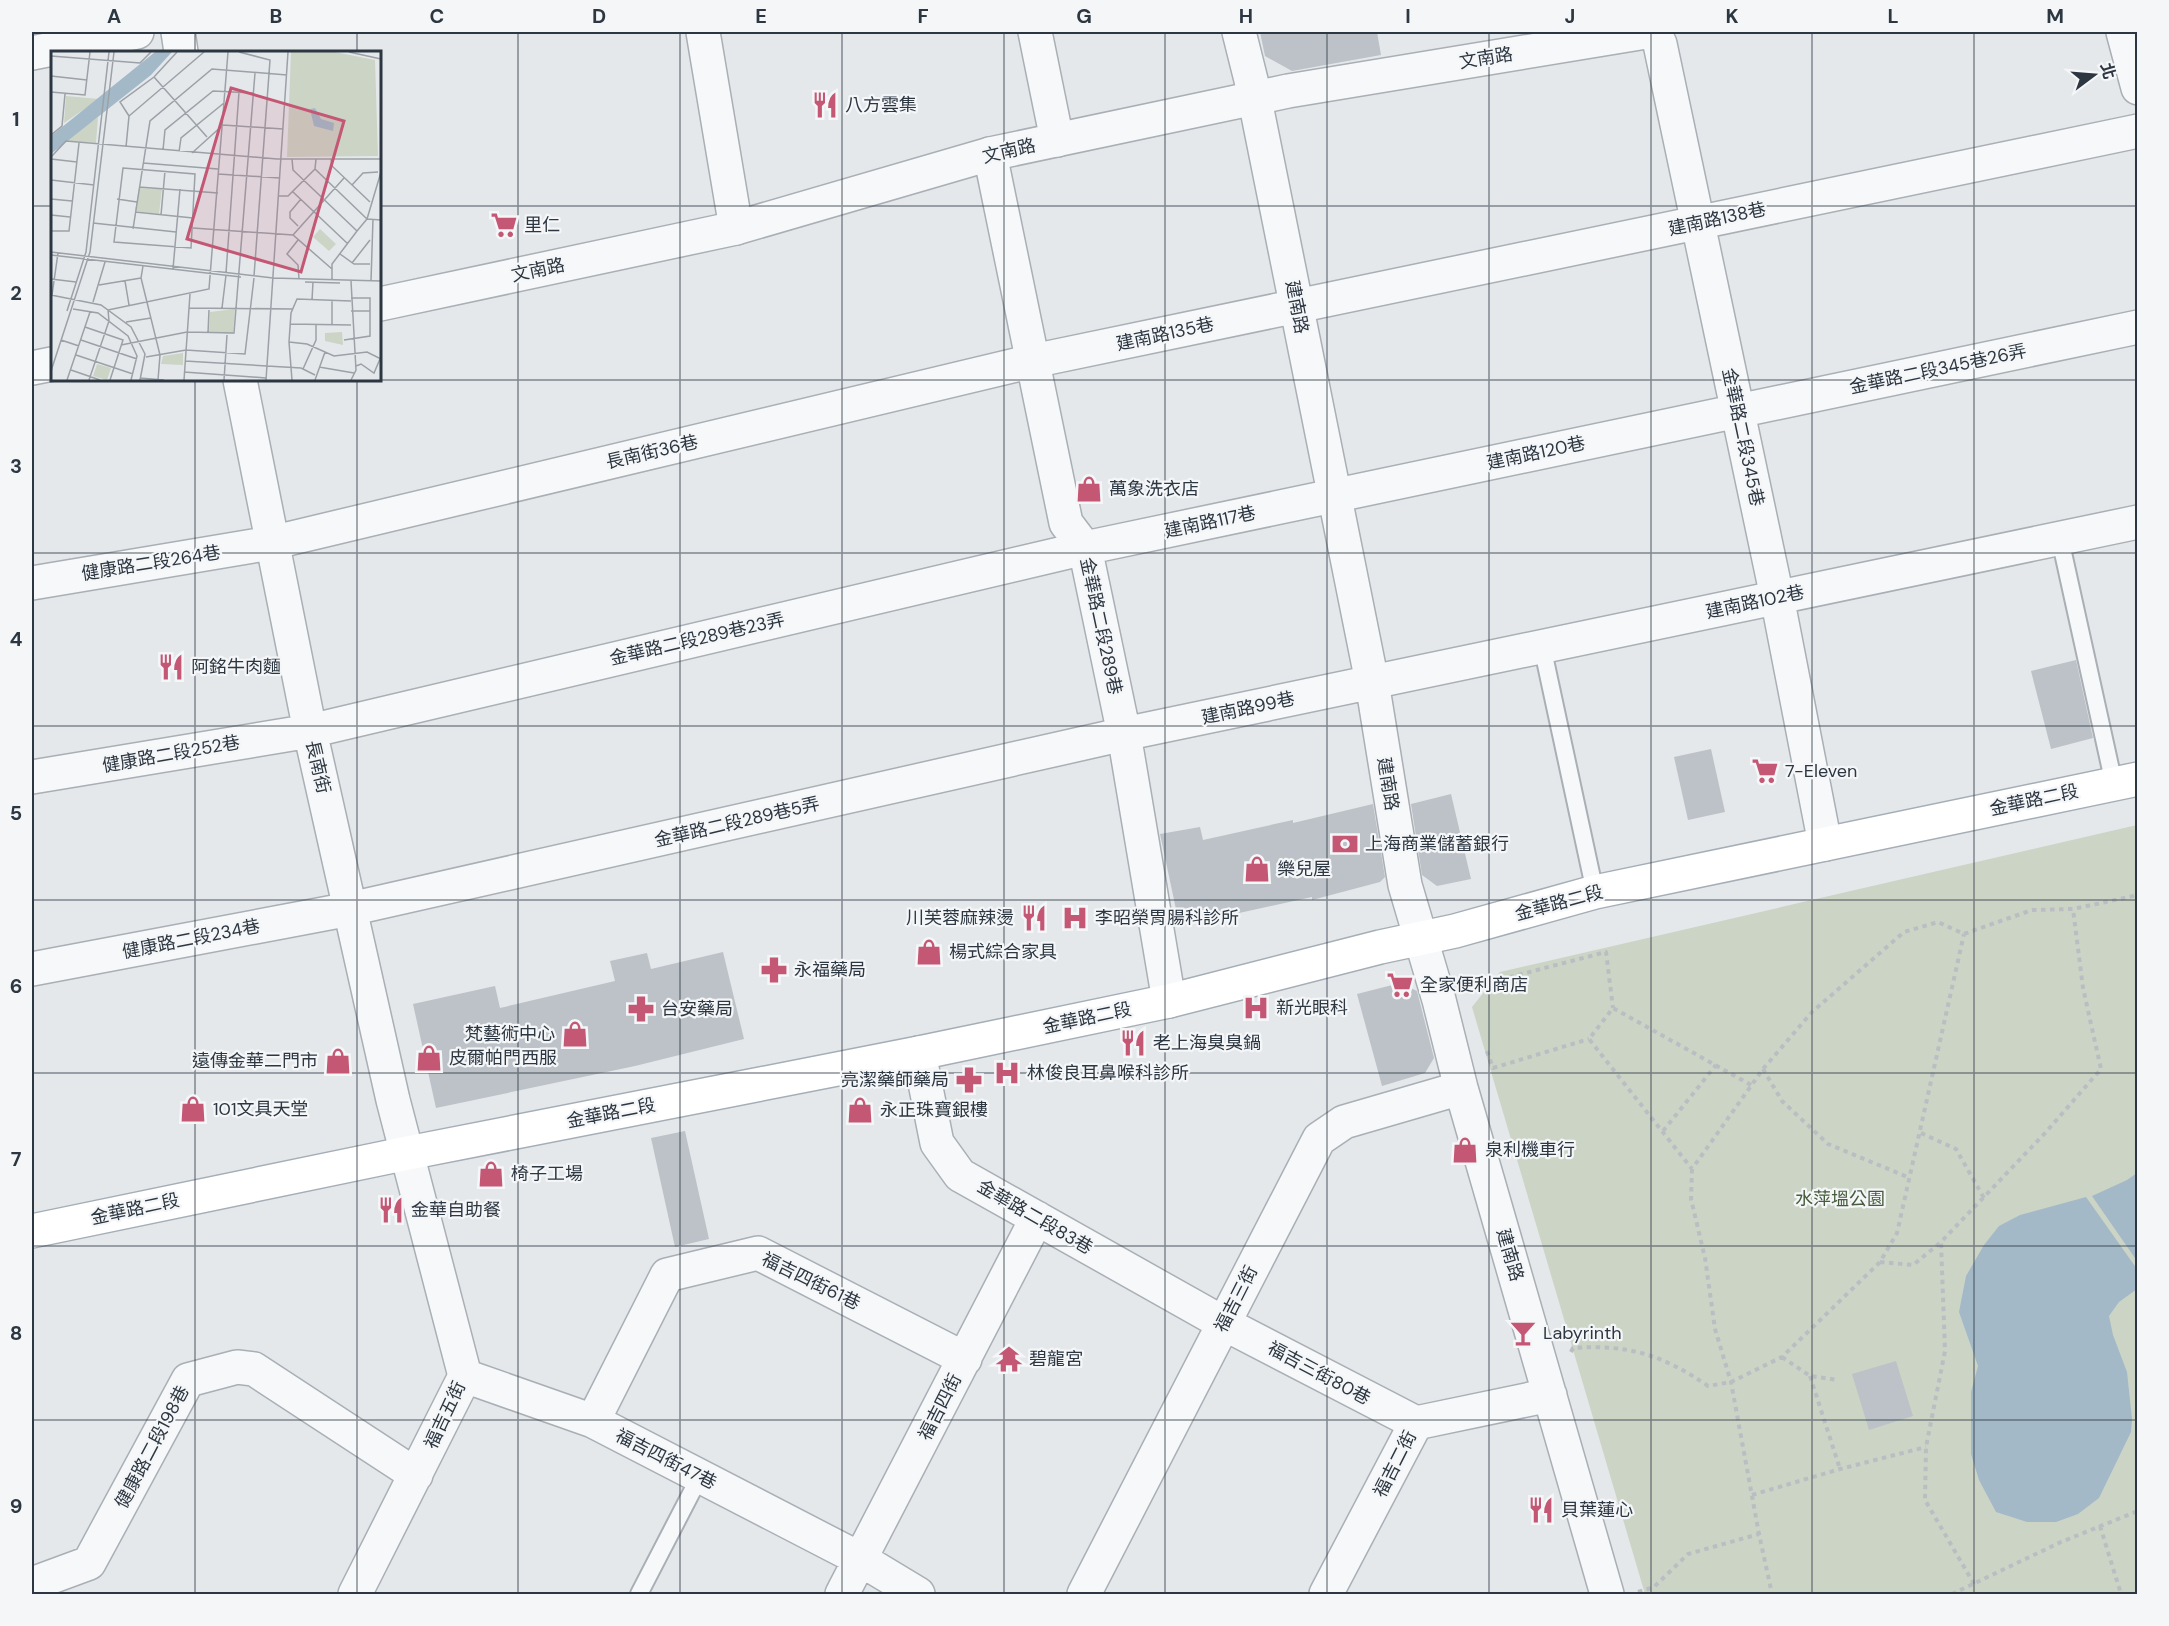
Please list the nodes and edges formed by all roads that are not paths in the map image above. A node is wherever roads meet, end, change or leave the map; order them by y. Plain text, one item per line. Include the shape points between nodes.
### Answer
1 (137, 32) edge
2 (178, 32) edge
3 (703, 32) edge
4 (1035, 32) edge
5 (1239, 32) edge
6 (1646, 32) edge
7 (1654, 32) edge
8 (2123, 32) edge
9 (182, 51) edge
10 (32, 53) edge
11 (2138, 88) edge
12 (1255, 98) junction
13 (2138, 131) edge
14 (1057, 140) junction
15 (990, 154) junction
16 (1696, 223) junction
17 (736, 228) junction
18 (381, 304) edge
19 (1297, 306) junction
20 (2138, 327) edge
21 (1033, 361) junction
22 (51, 364) edge
23 (32, 368) edge
24 (240, 381) edge
25 (1738, 411) junction
26 (1335, 495) junction
27 (2138, 522) edge
28 (2060, 539) junction
29 (271, 543) junction
30 (1085, 548) junction
31 (32, 583) edge
32 (1777, 597) junction
33 (1542, 646) junction
34 (1372, 682) junction
35 (310, 730) junction
36 (1124, 734) junction
37 (32, 777) edge
38 (2126, 781) edge
39 (1825, 844) junction
40 (1595, 892) junction
41 (350, 909) junction
42 (1422, 938) junction
43 (32, 969) edge
44 (1168, 1001) junction
45 (919, 1053) junction
46 (1461, 1088) junction
47 (408, 1153) junction
48 (1037, 1218) junction
49 (32, 1231) edge
50 (1223, 1323) junction
51 (964, 1359) junction
52 (465, 1376) junction
53 (1551, 1395) junction
54 (593, 1421) junction
55 (1416, 1423) junction
56 (416, 1475) junction
57 (700, 1476) junction
58 (860, 1559) junction
59 (32, 1584) edge
60 (355, 1594) edge
61 (639, 1594) edge
62 (842, 1594) edge
63 (918, 1594) edge
64 (1084, 1594) edge
65 (1326, 1594) edge
66 (1607, 1594) edge

1 - 10 street
2 - 9 street
3 - 17 street
4 - 14 street
5 - 12 street, 建南路
6 - 12 street, 文南路
7 - 16 street, 金華路二段345巷 via 1660,44
8 - 11 street
12 - 14 street, 文南路
12 - 19 street, 建南路
13 - 16 street, 建南路138巷
14 - 15 street, 文南路
15 - 17 street, 文南路
15 - 21 street, 金華路二段289巷
16 - 19 street, 建南路138巷
16 - 25 street, 金華路二段345巷
17 - 18 street, 文南路
19 - 21 street, 建南路135巷
19 - 26 street, 建南路
20 - 25 street, 金華路二段345巷26弄
21 - 29 street, 長南街36巷
21 - 30 street, 金華路二段289巷 via 1066,523
22 - 23 street
24 - 29 street, 長南街
25 - 26 street, 建南路120巷
25 - 32 street, 金華路二段345巷
26 - 30 street, 建南路117巷
26 - 34 street, 建南路
27 - 28 street, 建南路102巷
28 - 32 street, 建南路102巷
28 - 38 lane
29 - 31 street, 健康路二段264巷
29 - 35 street, 長南街
30 - 35 street, 金華路二段289巷23弄
30 - 36 street, 金華路二段289巷
32 - 33 street, 建南路102巷
32 - 39 street, 金華路二段345巷
33 - 34 street, 建南路102巷
33 - 40 lane
34 - 36 street, 建南路99巷
34 - 42 street, 建南路 via 1405,885
35 - 37 street, 健康路二段252巷
35 - 41 street, 長南街
36 - 41 street, 金華路二段289巷5弄
36 - 44 street, 金華路二段289巷
38 - 39 main road, 金華路二段
39 - 40 main road, 金華路二段
40 - 42 main road, 金華路二段
41 - 43 street, 健康路二段234巷
41 - 47 street, 長南街
42 - 44 main road, 金華路二段
42 - 46 street, 建南路
44 - 45 main road, 金華路二段
45 - 47 main road, 金華路二段
45 - 48 street, 金華路二段83巷 via 937,1143 960,1174
46 - 50 street, 福吉三街 via 1344,1122 1319,1139
46 - 53 street, 建南路
47 - 49 main road, 金華路二段
47 - 52 street, 福吉五街
48 - 50 street, 金華路二段83巷
48 - 51 street, 福吉四街
50 - 55 street, 福吉三街80巷
50 - 64 street, 福吉三街
51 - 54 street, 福吉四街61巷 via 759,1253 667,1275
51 - 58 street, 福吉四街
52 - 54 street, 福吉四街47巷
52 - 56 street, 福吉五街
53 - 55 street, 福吉二街
53 - 66 street, 建南路
54 - 57 street, 福吉四街47巷
55 - 65 street, 福吉二街
56 - 59 street, 健康路二段198巷 via 254,1369 237,1367 188,1380 89,1563
56 - 60 street, 福吉五街
57 - 58 street, 福吉四街47巷
57 - 61 lane
58 - 62 street, 福吉四街
58 - 63 street, 福吉四街47巷

